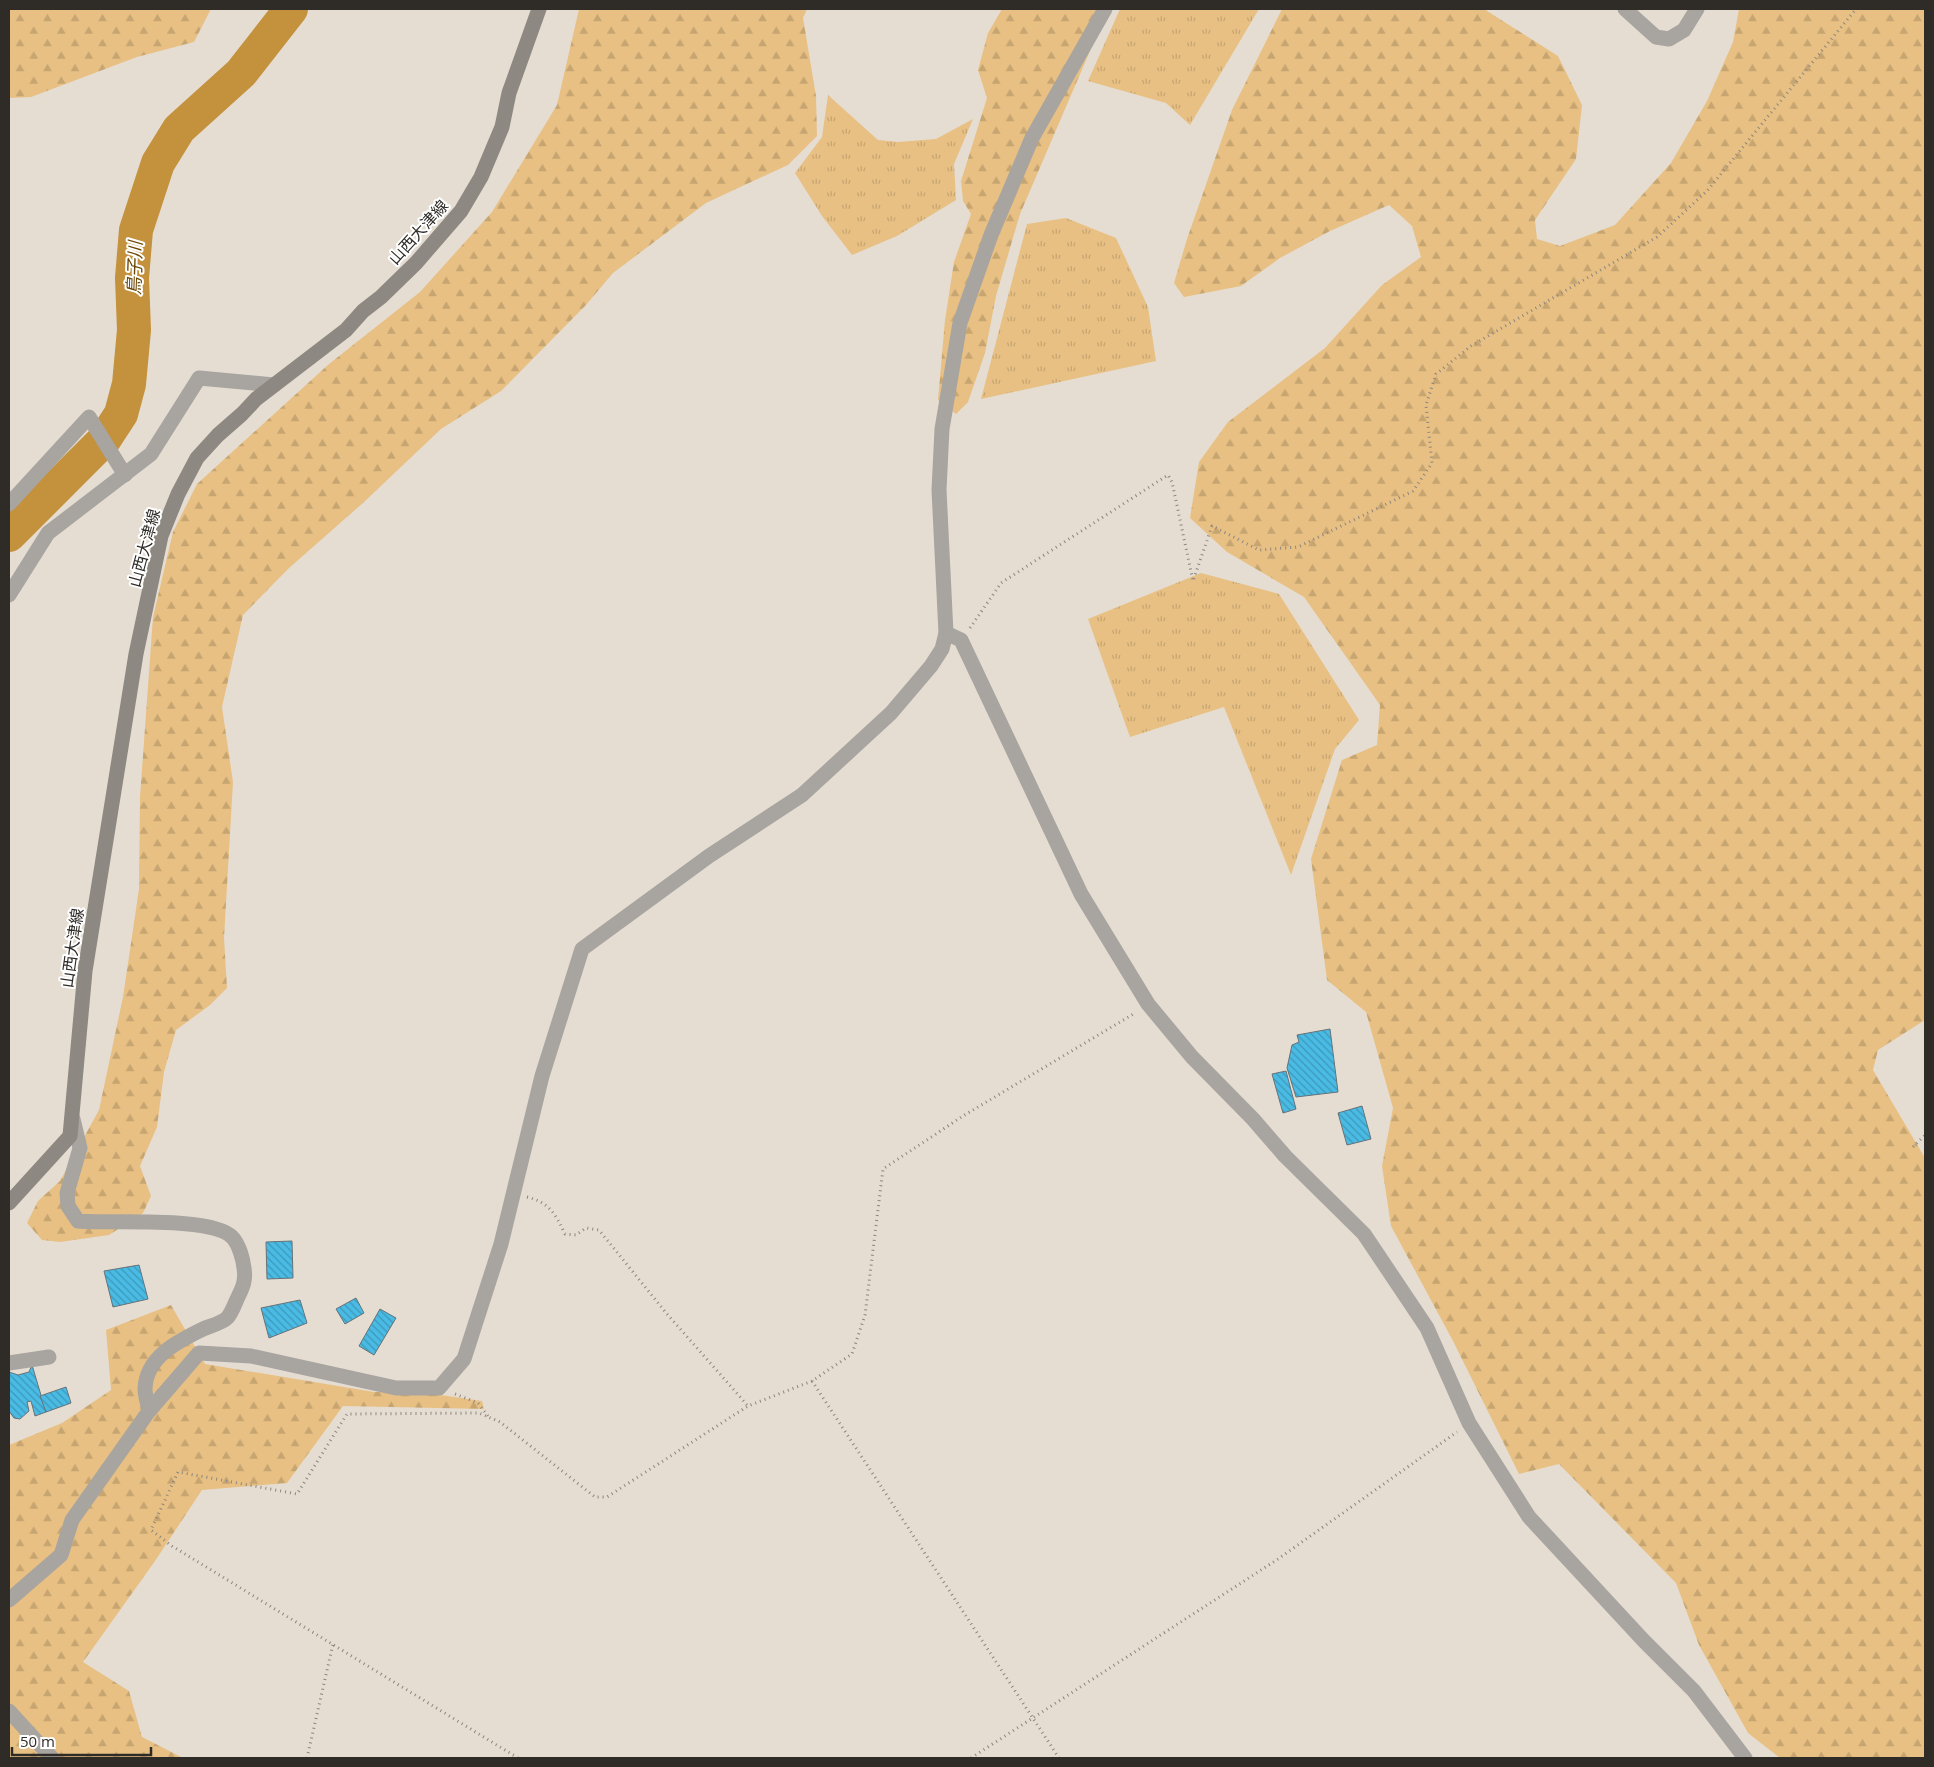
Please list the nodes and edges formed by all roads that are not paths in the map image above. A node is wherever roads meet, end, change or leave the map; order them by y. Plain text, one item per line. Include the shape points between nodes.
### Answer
1 (539, 9) edge
2 (1105, 9) edge
3 (1625, 9) edge
4 (1697, 9) edge
5 (274, 385) junction
6 (122, 472) junction
7 (9, 504) edge
8 (9, 595) edge
9 (946, 633) junction
10 (72, 1115) junction
11 (9, 1203) edge
12 (49, 1356) dead end
13 (9, 1363) edge
14 (149, 1411) junction
15 (9, 1600) edge
16 (9, 1711) edge
17 (52, 1758) edge
18 (1745, 1758) edge

1 - 5 main road, 山西大津線 via 509,93 502,127 481,177 462,211 416,263 346,330
2 - 9 street via 1032,138 991,235 960,322 942,429 939,490
3 - 4 street via 1656,37 1669,39 1684,30
5 - 6 street via 199,378 151,454
5 - 10 main road, 山西大津線 via 197,458 161,536 136,654 102,856 85,971
6 - 7 street via 89,418
6 - 8 street via 48,533
9 - 14 street via 942,649 931,666 891,713 802,795 709,856 582,949 542,1076 501,1244 464,1360 439,1388 396,1388 251,1356 199,1353
9 - 18 street via 961,640 1081,894 1148,1004 1192,1057 1364,1234 1427,1328 1469,1423 1529,1517 1694,1691
10 - 11 main road, 山西大津線 via 70,1136
10 - 14 street via 80,1148 67,1193 68,1206 78,1221 165,1222 205,1227 233,1237 243,1258 246,1278 227,1318 175,1343 150,1370 145,1388
12 - 13 street
14 - 15 street via 72,1520 60,1555
16 - 17 street

